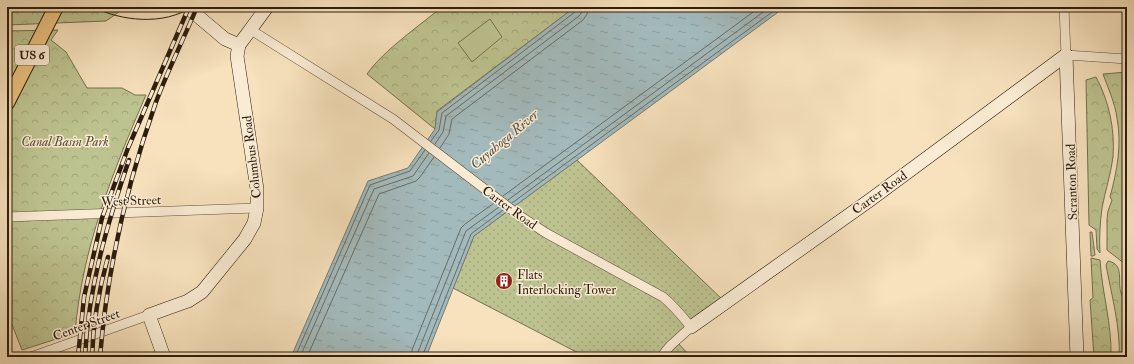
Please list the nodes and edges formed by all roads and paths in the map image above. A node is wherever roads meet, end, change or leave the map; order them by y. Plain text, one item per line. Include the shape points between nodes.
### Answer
1 (56, 7) edge
2 (187, 7) edge
3 (267, 7) edge
4 (1064, 7) edge
5 (251, 30) junction
6 (240, 45) junction
7 (1066, 55) junction
8 (1127, 58) edge
9 (7, 103) edge
10 (257, 208) junction
11 (7, 218) edge
12 (149, 315) junction
13 (691, 327) junction
14 (42, 355) edge
15 (31, 357) edge
16 (164, 357) edge
17 (661, 357) edge
18 (1077, 357) edge

1 - 9 main road, US 6
2 - 6 street via 225,38
3 - 5 street
4 - 7 street, Scranton Road
5 - 6 street
5 - 13 street, Carter Road via 393,118 520,216 546,233 663,297
6 - 10 street, Columbus Road via 237,56 249,128
7 - 8 street
7 - 13 street, Carter Road via 877,195
7 - 18 street, Scranton Road
10 - 11 street, West Street
10 - 12 street, Columbus Road via 254,223 245,240 202,292 188,301
12 - 14 street, Center Street
12 - 16 street
13 - 17 street, Carter Road
14 - 15 street, Center Street

